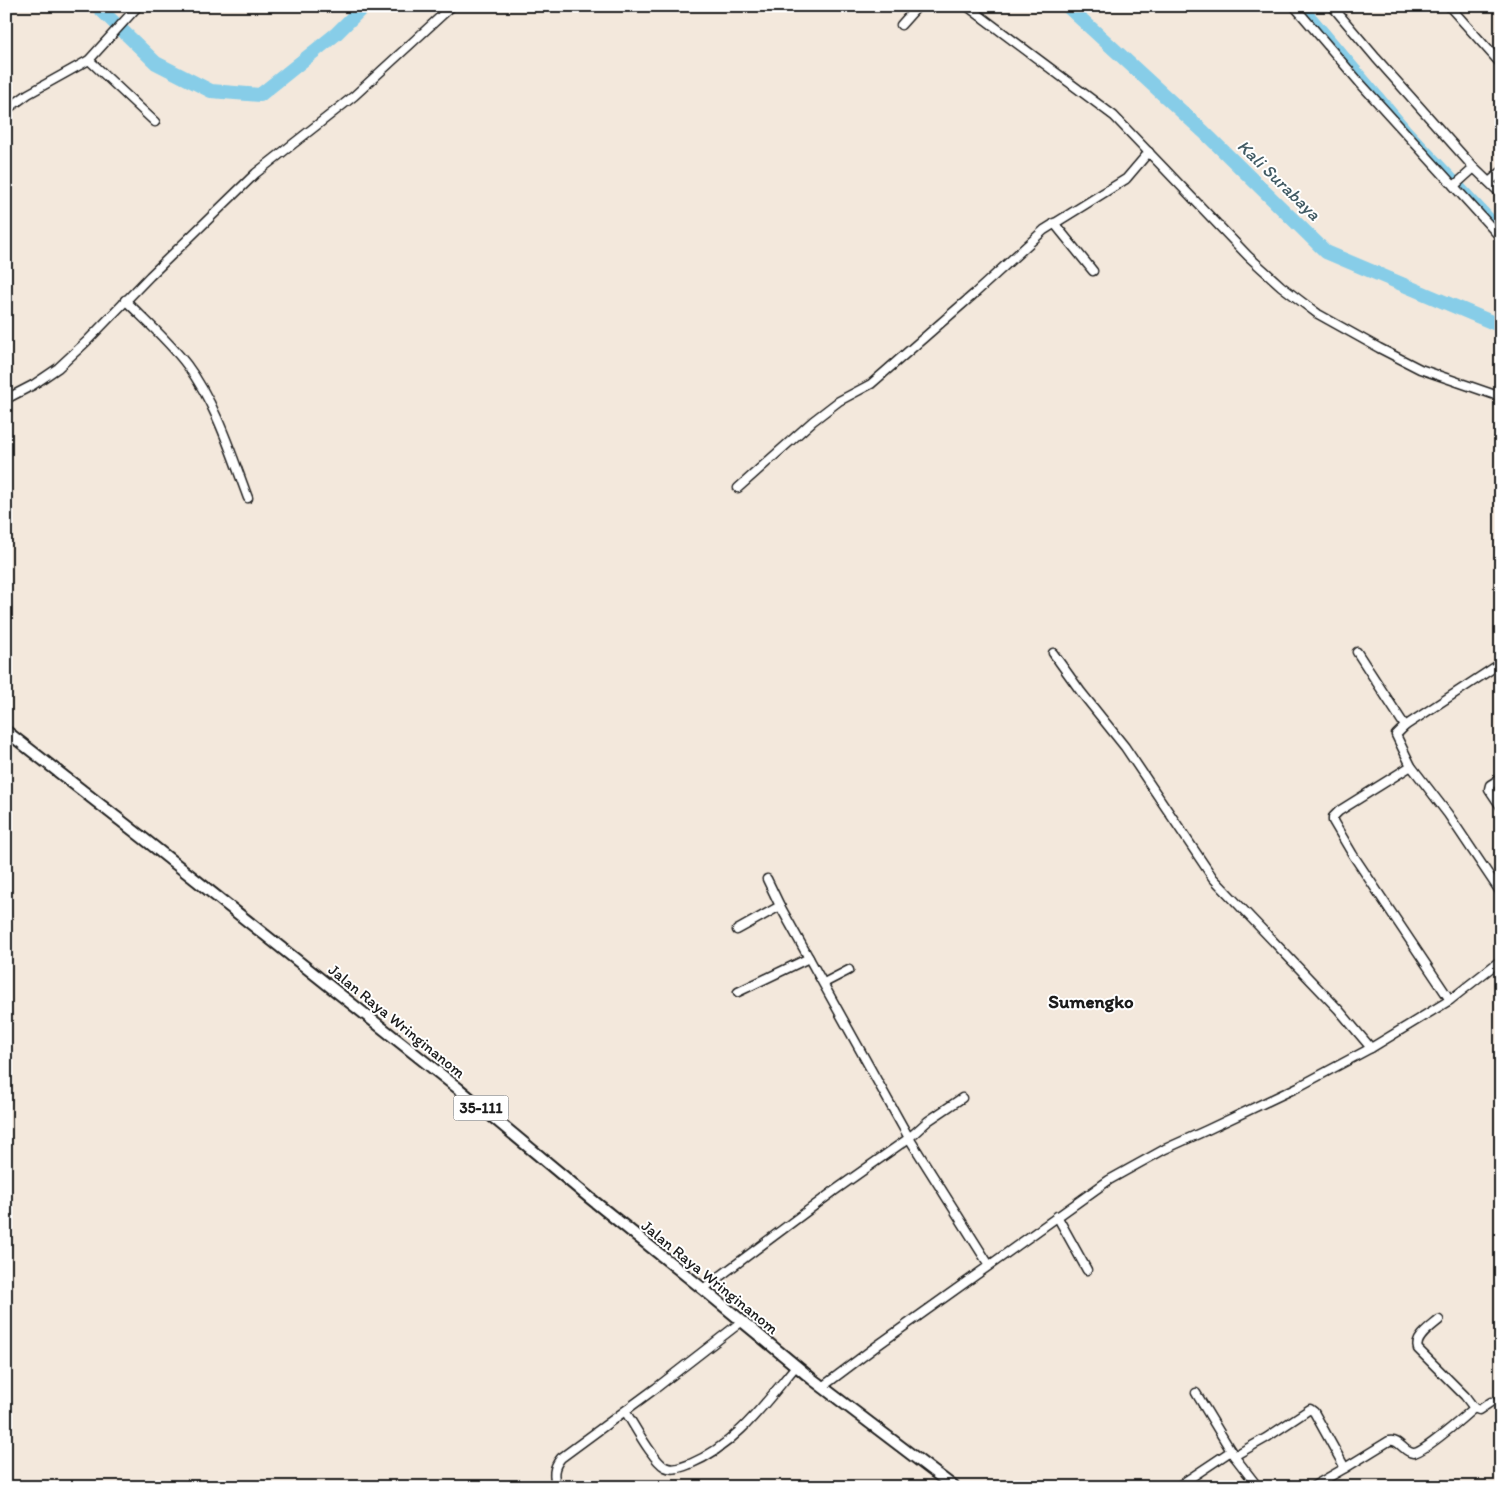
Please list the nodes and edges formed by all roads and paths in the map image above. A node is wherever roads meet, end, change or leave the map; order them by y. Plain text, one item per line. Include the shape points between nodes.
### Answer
1 (138, 6) edge
2 (452, 6) edge
3 (918, 6) edge
4 (966, 6) edge
5 (1294, 6) edge
6 (1332, 6) edge
7 (1449, 6) edge
8 (901, 25) dead end
9 (89, 60) junction
10 (1501, 64) edge
11 (6, 110) edge
12 (155, 122) dead end
13 (1149, 152) junction
14 (1472, 170) junction
15 (1501, 172) edge
16 (1489, 182) junction
17 (1455, 185) junction
18 (1501, 194) edge
19 (1054, 223) junction
20 (1501, 238) edge
21 (1093, 271) dead end
22 (125, 300) junction
23 (1501, 397) edge
24 (6, 399) edge
25 (738, 488) dead end
26 (248, 498) dead end
27 (1357, 652) dead end
28 (1053, 653) dead end
29 (1501, 663) edge
30 (1406, 726) junction
31 (6, 731) edge
32 (1411, 766) junction
33 (1501, 778) edge
34 (1501, 806) edge
35 (767, 880) dead end
36 (1501, 893) edge
37 (780, 906) junction
38 (737, 930) dead end
39 (810, 958) junction
40 (1501, 960) edge
41 (848, 970) dead end
42 (824, 983) junction
43 (738, 992) dead end
44 (1450, 1000) junction
45 (1371, 1048) junction
46 (962, 1098) dead end
47 (909, 1138) junction
48 (1057, 1216) junction
49 (989, 1265) junction
50 (1087, 1270) dead end
51 (703, 1289) junction
52 (1439, 1320) dead end
53 (741, 1322) junction
54 (796, 1366) junction
55 (822, 1388) junction
56 (1196, 1392) dead end
57 (1491, 1402) dead end
58 (1474, 1408) junction
59 (625, 1411) junction
60 (1232, 1454) junction
61 (1345, 1468) junction
62 (557, 1487) edge
63 (954, 1487) edge
64 (1177, 1487) edge
65 (1258, 1487) edge
66 (1312, 1487) edge

1 - 9 street
2 - 22 street via 354,96 256,173
3 - 8 street
4 - 13 street via 1108,112
5 - 17 street
6 - 14 street
7 - 10 street
9 - 11 street
9 - 12 street
13 - 19 street via 1126,179
13 - 23 street via 1248,256 1318,314 1420,369
14 - 16 street
14 - 17 street
15 - 16 street
16 - 18 street
17 - 20 street
19 - 21 street
19 - 25 street via 871,384 839,401 813,421
22 - 24 street via 58,368
22 - 26 street via 186,364 201,387 222,428
27 - 30 street
28 - 45 street via 1080,692 1125,746 1213,878 1338,1008
29 - 30 street
30 - 32 street via 1396,735
31 - 51 main road, Jalan Raya Wringinanom / 35-111 via 451,1083
32 - 36 street
32 - 44 street via 1339,811 1333,821
33 - 34 street via 1488,789
35 - 37 street
37 - 38 street
37 - 39 street
39 - 42 street
39 - 43 street
40 - 44 street
41 - 42 street
42 - 47 street
44 - 45 street
45 - 48 street via 1298,1087 1135,1164
46 - 47 street
47 - 49 street
47 - 51 street
48 - 49 street
48 - 50 street
49 - 55 street
51 - 53 main road, Jalan Raya Wringinanom / 35-111
52 - 58 street via 1417,1346
53 - 54 main road, Jalan Raya Wringinanom / 35-111
53 - 59 street
54 - 55 main road, Jalan Raya Wringinanom / 35-111
54 - 59 street via 743,1429 724,1445 681,1468 665,1467 657,1460
55 - 63 main road, Jalan Raya Wringinanom / 35-111
56 - 60 street
57 - 58 street via 1479,1410
58 - 61 street via 1416,1452 1410,1452 1396,1441 1388,1441
59 - 62 street via 561,1458 553,1476
60 - 61 street via 1266,1438 1310,1409
60 - 64 street
60 - 65 street
61 - 66 street

